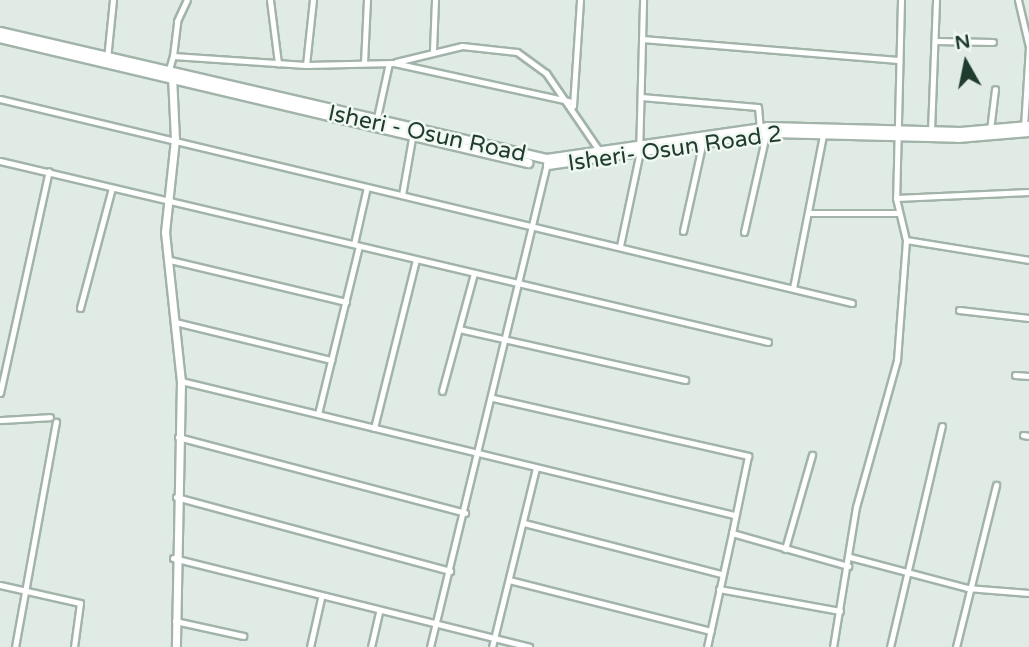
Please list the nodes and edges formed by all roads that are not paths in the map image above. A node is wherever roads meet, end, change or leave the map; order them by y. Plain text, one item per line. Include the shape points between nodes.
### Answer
1 (113, 0) edge
2 (187, 0) edge
3 (270, 0) edge
4 (313, 0) edge
5 (367, 0) edge
6 (435, 0) edge
7 (580, 0) edge
8 (643, 0) edge
9 (901, 0) edge
10 (936, 0) edge
11 (1018, 0) edge
12 (0, 32) edge
13 (0, 38) edge
14 (642, 39) junction
15 (935, 41) junction
16 (993, 42) dead end
17 (1029, 47) edge
18 (433, 50) junction
19 (173, 56) junction
20 (107, 59) junction
21 (898, 60) junction
22 (278, 63) junction
23 (391, 63) junction
24 (364, 64) junction
25 (306, 65) junction
26 (170, 76) junction
27 (1028, 77) edge
28 (995, 89) dead end
29 (641, 97) junction
30 (0, 99) edge
31 (571, 104) junction
32 (376, 122) junction
33 (1027, 128) edge
34 (990, 130) junction
35 (763, 131) junction
36 (931, 131) junction
37 (896, 133) junction
38 (822, 135) junction
39 (412, 138) junction
40 (175, 139) junction
41 (702, 145) junction
42 (639, 153) junction
43 (601, 155) junction
44 (0, 161) edge
45 (547, 165) junction
46 (49, 171) junction
47 (367, 187) junction
48 (112, 188) junction
49 (1029, 192) edge
50 (402, 195) junction
51 (171, 198) junction
52 (896, 198) junction
53 (810, 213) junction
54 (897, 213) junction
55 (534, 228) junction
56 (683, 231) dead end
57 (744, 232) dead end
58 (906, 240) junction
59 (357, 245) junction
60 (620, 246) junction
61 (170, 260) junction
62 (416, 260) junction
63 (1029, 260) edge
64 (474, 273) junction
65 (520, 284) junction
66 (793, 288) junction
67 (346, 302) junction
68 (852, 303) dead end
69 (80, 308) dead end
70 (959, 310) dead end
71 (1029, 318) edge
72 (174, 322) junction
73 (459, 329) junction
74 (507, 340) junction
75 (768, 342) dead end
76 (331, 360) junction
77 (1015, 375) dead end
78 (1029, 376) edge
79 (685, 380) dead end
80 (181, 382) junction
81 (443, 391) dead end
82 (0, 393) edge
83 (493, 398) junction
84 (318, 414) junction
85 (50, 417) dead end
86 (0, 419) edge
87 (56, 422) dead end
88 (942, 426) dead end
89 (374, 428) junction
90 (178, 437) junction
91 (480, 455) junction
92 (812, 455) dead end
93 (536, 468) junction
94 (996, 485) dead end
95 (176, 497) junction
96 (465, 513) junction
97 (734, 515) junction
98 (524, 523) junction
99 (732, 533) junction
100 (785, 549) junction
101 (850, 557) junction
102 (173, 558) junction
103 (848, 566) junction
104 (907, 569) junction
105 (450, 571) junction
106 (721, 574) junction
107 (509, 580) junction
108 (0, 585) edge
109 (967, 588) junction
110 (719, 589) junction
111 (27, 591) junction
112 (1029, 593) edge
113 (321, 598) junction
114 (840, 611) junction
115 (379, 612) junction
116 (175, 621) junction
117 (435, 628) junction
118 (711, 631) junction
119 (243, 636) dead end
120 (494, 639) junction
121 (15, 647) edge
122 (74, 647) edge
123 (176, 647) edge
124 (310, 647) edge
125 (371, 647) edge
126 (430, 647) edge
127 (492, 647) edge
128 (529, 647) edge
129 (707, 647) edge
130 (833, 647) edge
131 (890, 647) edge
132 (956, 647) edge

1 - 20 street
2 - 19 street via 177,21
3 - 22 street
4 - 25 street
5 - 24 street
6 - 18 street
7 - 31 street
8 - 14 street
9 - 21 street
10 - 15 street
11 - 17 street
12 - 20 main road, Isheri - Osun Road
13 - 26 main road, Isheri- Osun Road 2
14 - 21 street
14 - 29 street
15 - 16 street
15 - 36 street
17 - 27 street
18 - 23 street
18 - 31 street via 479,46 517,52 534,60
19 - 22 street
19 - 26 street
20 - 26 main road, Isheri - Osun Road
21 - 37 street
22 - 25 street
23 - 24 street
23 - 31 street
23 - 32 street
24 - 25 street
26 - 32 main road, Isheri - Osun Road
26 - 39 main road, Isheri- Osun Road 2
26 - 40 street
27 - 33 street
28 - 34 street
29 - 35 street via 758,107
29 - 42 street
30 - 40 street
31 - 43 street
32 - 43 main road, Isheri - Osun Road via 517,156
33 - 34 main road, Isheri - Osun Road
33 - 37 main road, Isheri- Osun Road 2
34 - 36 main road, Isheri - Osun Road
35 - 37 main road, Isheri - Osun Road
35 - 38 main road, Isheri- Osun Road 2
35 - 41 main road, Isheri- Osun Road 2
35 - 42 main road, Isheri - Osun Road
35 - 57 street
36 - 37 main road, Isheri - Osun Road
37 - 38 main road, Isheri- Osun Road 2
37 - 52 street
38 - 53 street
39 - 45 main road, Isheri- Osun Road 2
39 - 50 street
40 - 47 street
40 - 51 street
41 - 42 main road, Isheri- Osun Road 2
41 - 56 street
42 - 43 main road, Isheri - Osun Road
42 - 45 main road, Isheri- Osun Road 2
42 - 60 street
44 - 46 street
45 - 55 street
46 - 48 street
46 - 82 street
47 - 50 street
47 - 59 street
48 - 51 street
48 - 69 street
49 - 52 street
50 - 55 street
51 - 59 street
51 - 61 street via 165,232
52 - 54 street
53 - 54 street
53 - 66 street
54 - 58 street
55 - 60 street
55 - 65 street
58 - 63 street
58 - 101 street via 897,359 856,507
59 - 62 street
59 - 67 street
60 - 66 street
61 - 67 street
61 - 72 street
62 - 64 street
62 - 89 street
64 - 65 street
64 - 73 street
65 - 74 street
65 - 75 street
66 - 68 street
67 - 76 street
70 - 71 street
72 - 76 street
72 - 80 street
73 - 74 street
73 - 81 street
74 - 79 street
74 - 83 street
76 - 84 street
77 - 78 street
80 - 84 street
80 - 90 street
83 - 91 street
83 - 97 street via 748,456
84 - 89 street
85 - 86 street
87 - 111 street
88 - 104 street
89 - 91 street
90 - 95 street
90 - 96 street
91 - 93 street
91 - 96 street
92 - 100 street
93 - 97 street
93 - 98 street
94 - 109 street
95 - 102 street
95 - 105 street
96 - 105 street
97 - 99 street
98 - 106 street
98 - 107 street
99 - 100 street
99 - 106 street
100 - 103 street
101 - 103 street
101 - 104 street
102 - 113 street
102 - 116 street
103 - 114 street
104 - 109 street
104 - 131 street
105 - 117 street
106 - 110 street
107 - 118 street
107 - 120 street
108 - 111 street
109 - 112 street
109 - 132 street
110 - 114 street
110 - 118 street
111 - 121 street
111 - 122 street via 80,603
113 - 115 street
113 - 124 street
114 - 130 street
115 - 117 street
115 - 125 street
116 - 119 street
116 - 123 street
117 - 120 street
117 - 126 street
118 - 129 street
120 - 127 street
120 - 128 street

